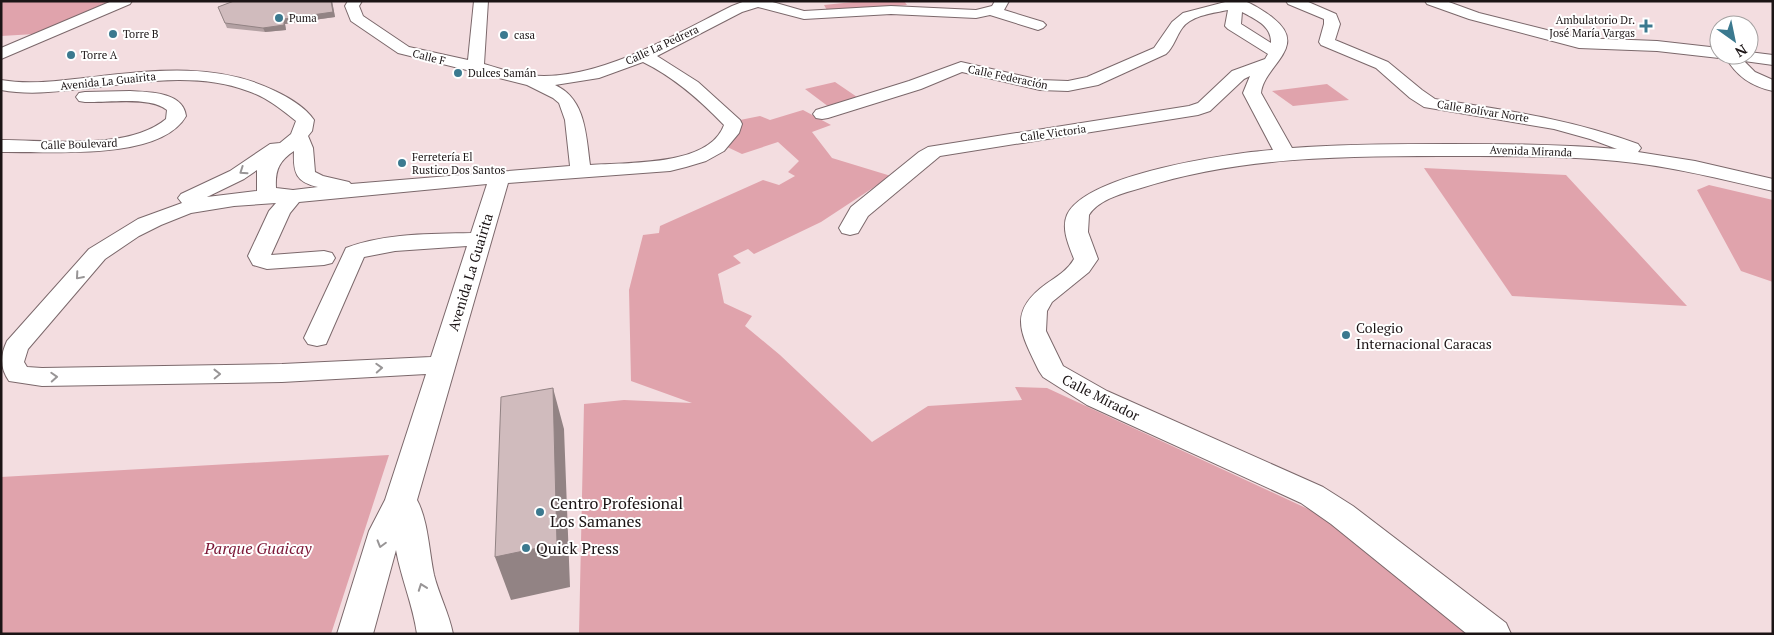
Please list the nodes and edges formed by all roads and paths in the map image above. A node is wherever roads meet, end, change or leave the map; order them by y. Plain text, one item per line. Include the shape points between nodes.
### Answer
1 (125, 1) edge
2 (355, 1) edge
3 (481, 1) edge
4 (752, 1) edge
5 (1002, 1) edge
6 (1294, 1) edge
7 (1432, 1) edge
8 (760, 2) edge
9 (1237, 3) edge
10 (991, 12) junction
11 (1038, 25) dead end
12 (1709, 52) edge
13 (1, 54) edge
14 (644, 56) junction
15 (1274, 57) junction
16 (1759, 58) edge
17 (1773, 60) edge
18 (1738, 65) edge
19 (475, 68) junction
20 (529, 80) junction
21 (84, 84) junction
22 (1, 85) edge
23 (1773, 86) edge
24 (822, 114) dead end
25 (1518, 127) dead end
26 (300, 138) junction
27 (1, 146) edge
28 (1285, 154) junction
29 (1616, 155) junction
30 (1657, 160) junction
31 (304, 168) junction
32 (581, 172) junction
33 (499, 178) junction
34 (1773, 186) edge
35 (359, 189) junction
36 (276, 195) junction
37 (850, 228) dead end
38 (480, 239) junction
39 (114, 243) junction
40 (324, 258) dead end
41 (317, 338) dead end
42 (441, 365) junction
43 (10, 378) edge
44 (401, 500) junction
45 (355, 634) edge
46 (434, 634) edge
47 (1493, 634) edge

1 - 13 street
2 - 19 street, Calle F via 352,6 356,18 404,50
3 - 19 street
4 - 8 street
5 - 10 street via 999,8
6 - 30 street, Calle Bolívar Norte via 1331,17 1327,42 1382,65 1429,102 1564,126 1607,139
7 - 12 street via 1474,16 1578,43
8 - 10 street via 804,15 882,10
8 - 14 street, Calle La Pedrera via 730,12
9 - 15 street via 1233,26
9 - 15 street via 1276,27 1280,38
9 - 24 street, Calle Federación via 1188,16 1178,24 1160,51 1086,83 1045,86 961,67
10 - 11 street
14 - 20 street, Calle La Pedrera via 572,79
14 - 32 street via 679,75 725,115 733,124 731,133 724,142 694,159
15 - 28 street via 1258,74 1252,93
15 - 37 street, Calle Victoria via 1238,75 1204,106 1192,111 933,152 859,212
16 - 17 street
18 - 23 street via 1748,77
19 - 20 street, Calle F
20 - 32 street via 560,95 567,102 574,124
21 - 22 street, Avenida La Guairita via 32,88
21 - 26 street, Avenida La Guairita via 154,75 194,75 231,81 266,91 286,102 305,120
21 - 27 street, Calle Boulevard via 78,93 85,97 166,101 176,110 176,119 165,129 126,142
25 - 29 street via 1568,137
26 - 31 street, Avenida La Guairita via 304,144
26 - 36 street via 270,161 266,190
26 -> 39 street via 277,148 222,183 131,222 122,228
28 - 29 street, Avenida Miranda via 1516,149
28 - 47 street, Calle Mirador via 1218,162 1147,178 1100,196 1078,215 1076,229 1086,259 1072,276 1042,298 1035,311 1033,331 1036,338 1052,371 1097,398 1312,496 1342,515
29 - 30 street, Avenida Miranda
30 - 34 street, Avenida Miranda
31 - 35 street via 313,180
31 - 36 street
32 - 33 street
33 - 35 street
33 - 38 street, Avenida La Guairita
35 - 36 street
36 - 39 street via 178,210 153,220
36 - 40 street via 280,212 264,242 259,256 261,260
38 - 41 street via 388,245 354,253
38 - 42 street, Avenida La Guairita
39 -> 43 street via 97,254 16,348 10,363
43 -> 42 street via 282,373
42 - 44 street, Avenida La Guairita
44 -> 45 street, Avenida La Guairita via 385,531
46 -> 44 street via 432,617 418,577 408,512

